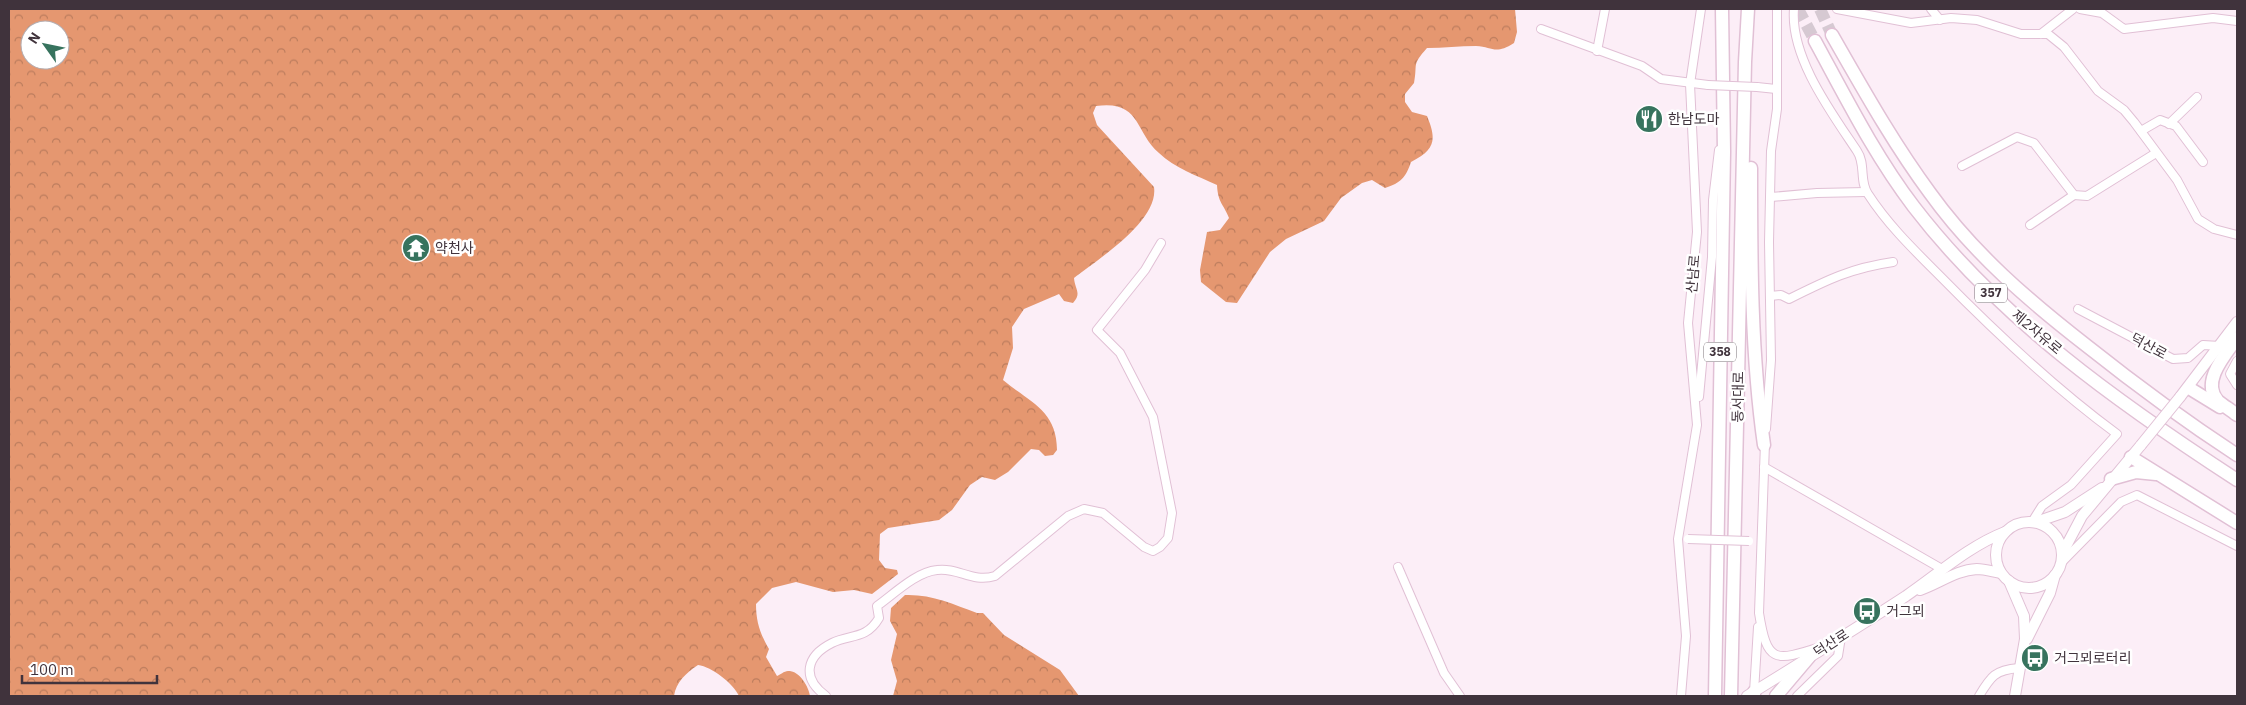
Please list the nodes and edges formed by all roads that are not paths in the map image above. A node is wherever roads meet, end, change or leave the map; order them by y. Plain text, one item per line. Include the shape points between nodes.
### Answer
1 (1605, 9) edge
2 (1700, 9) edge
3 (1722, 9) edge
4 (1748, 9) edge
5 (1777, 9) edge
6 (1794, 9) edge
7 (1836, 9) edge
8 (1931, 9) edge
9 (2072, 9) edge
10 (2080, 9) edge
11 (2090, 10) edge
12 (1940, 20) junction
13 (2237, 21) edge
14 (1542, 29) dead end
15 (2041, 34) junction
16 (1832, 35) tunnel mouth
17 (1815, 42) tunnel mouth
18 (1597, 51) junction
19 (1690, 84) junction
20 (1776, 89) junction
21 (2197, 97) dead end
22 (1744, 101) junction
23 (1723, 113) junction
24 (2169, 124) junction
25 (2141, 131) junction
26 (2156, 153) junction
27 (2203, 162) dead end
28 (1962, 166) dead end
29 (1866, 192) junction
30 (2074, 195) junction
31 (1771, 197) junction
32 (2030, 225) dead end
33 (2237, 235) edge
34 (1161, 244) dead end
35 (1893, 262) dead end
36 (1770, 296) junction
37 (2078, 309) dead end
38 (2237, 322) edge
39 (2237, 338) edge
40 (2220, 346) junction
41 (2237, 361) edge
42 (2237, 386) edge
43 (2185, 392) junction
44 (2237, 416) edge
45 (1697, 425) junction
46 (1764, 445) junction
47 (2237, 455) edge
48 (2131, 457) junction
49 (1764, 467) junction
50 (2156, 474) junction
51 (2237, 480) edge
52 (2108, 483) junction
53 (2034, 522) junction
54 (2237, 523) edge
55 (2006, 532) junction
56 (1678, 539) junction
57 (1762, 543) junction
58 (2237, 546) edge
59 (2062, 558) junction
60 (1398, 567) dead end
61 (1942, 569) junction
62 (2002, 573) junction
63 (2056, 574) junction
64 (2009, 581) junction
65 (1908, 594) junction
66 (1759, 613) junction
67 (1841, 636) junction
68 (1829, 644) junction
69 (2022, 655) junction
70 (1809, 657) junction
71 (2020, 668) junction
72 (1752, 695) edge
73 (826, 696) edge
74 (1460, 696) edge
75 (1681, 696) edge
76 (1715, 696) edge
77 (1731, 696) edge
78 (1776, 696) edge
79 (1797, 696) edge
80 (1979, 696) edge
81 (2015, 696) edge

1 - 18 street
2 - 19 street, 산남로
3 - 23 highway, 동서대로 / 358
4 - 22 highway, 동서대로 / 358
5 - 20 street
6 - 29 street via 1796,42 1832,112 1860,155
7 - 12 street via 1911,23
8 - 12 street
9 - 15 street
10 - 11 street
11 - 13 street via 2102,13 2124,29 2213,18
12 - 15 street via 1977,20 2021,34
14 - 18 street via 1574,39
15 - 25 street via 2048,34 2064,47 2098,91 2124,110
16 - 47 highway, 제2자유로 / 357 via 1884,125 1930,194 1988,262 2116,369
17 - 51 highway, 제2자유로 / 357 via 1872,144 1914,207 1973,277 2103,386
18 - 19 street via 1642,66 1661,79
19 - 20 street, bridge
19 - 45 street, 산남로 via 1697,232 1688,323
20 - 31 street
21 - 24 street
22 - 46 highway via 1752,142 1753,290
22 - 77 highway, 동서대로 / 358
23 - 45 street via 1713,200 1712,257
23 - 76 highway, 동서대로 / 358
24 - 25 street via 2160,120
24 - 27 street via 2176,126
25 - 26 street
26 - 30 street via 2087,196
26 - 33 street via 2177,180 2198,219 2214,229
28 - 30 street via 2017,137 2034,143
29 - 31 street
29 - 53 street via 1913,252 1974,312 2065,396 2117,434 2071,486 2042,506
30 - 32 street
31 - 36 street
34 - 73 street via 1145,270 1097,330 1120,353 1152,417 1172,513 1168,538 1153,551 1103,513 1084,509 1068,516 995,576 982,580 938,569 924,573 877,606 879,618 867,631 856,638 835,641 814,657 809,676
35 - 36 street via 1835,275 1789,299
36 - 46 street via 1772,360
37 - 40 street, 덕산로 via 2173,359 2188,358 2203,345
38 - 40 street
39 - 44 highway via 2212,377 2217,400
40 - 43 street
41 - 42 street via 2230,374
43 - 44 highway
43 - 48 street, bridge
45 - 56 street, 산남로
46 - 49 street
48 - 50 highway
48 - 52 street
49 - 57 street
49 - 61 street
50 - 52 highway via 2136,472
50 - 54 highway
52 - 53 street via 2065,512
52 - 59 street via 2076,524
53 - 55 street via 2016,525
53 - 59 street via 2054,533 2060,543
55 - 61 street via 1992,537
55 - 62 street via 1996,552
56 - 57 street, bridge
56 - 75 street, 산남로 via 1686,636
57 - 66 street
58 - 59 street via 2137,495 2121,502
59 - 63 street
60 - 74 street via 1444,673
61 - 65 street
62 - 64 street
62 - 65 street via 1979,569 1965,571
63 - 64 street via 2046,584 2035,587 2021,587
63 - 69 street
64 - 69 street via 2024,616
65 - 67 street, 덕산로
66 - 68 street via 1765,645 1778,655 1789,657
66 - 72 street
67 - 68 street, 덕산로
67 - 79 street via 1838,656
68 - 70 street, 덕산로
69 - 71 street
70 - 72 street, 덕산로
70 - 78 highway
71 - 80 street via 2003,669 1991,677
71 - 81 street

